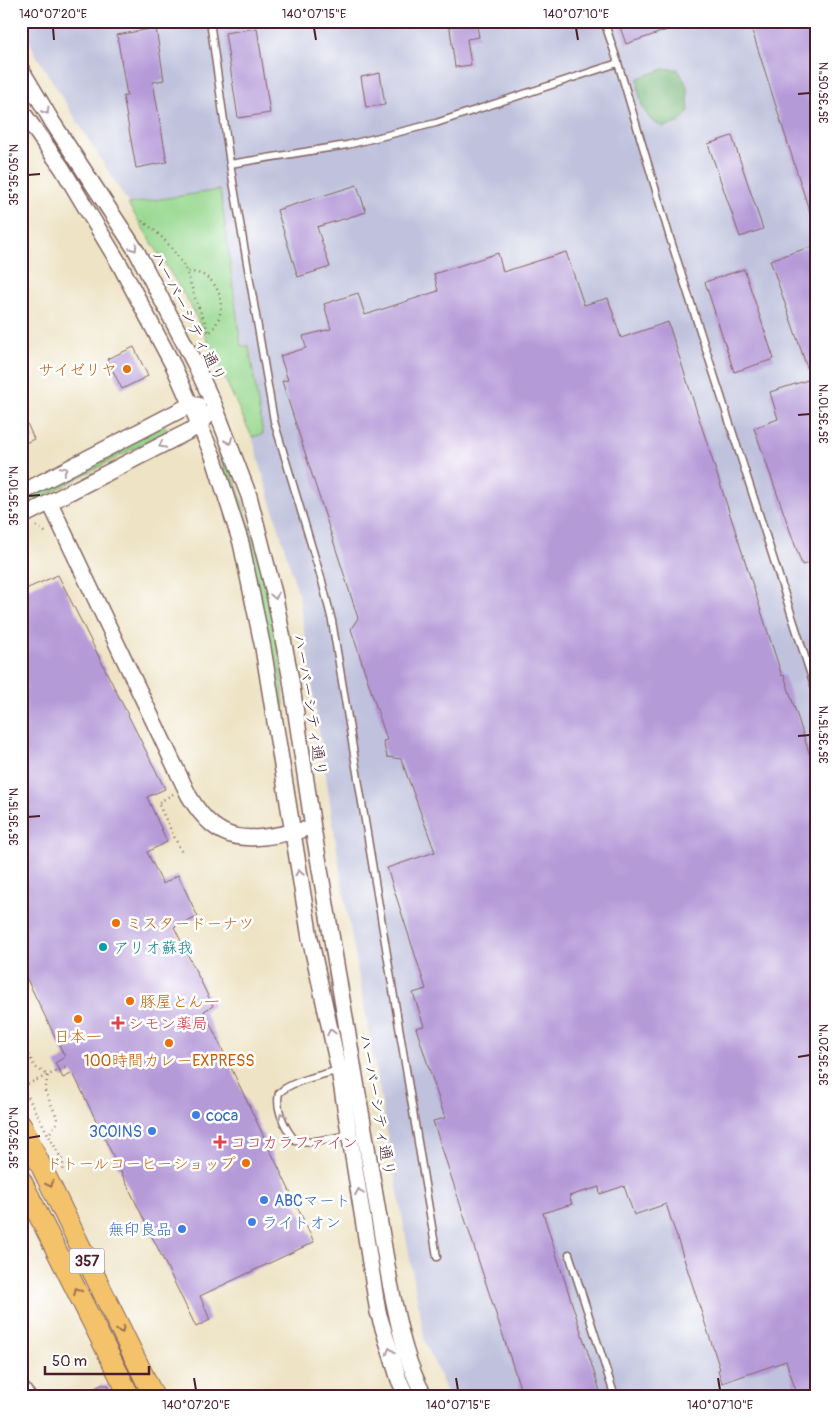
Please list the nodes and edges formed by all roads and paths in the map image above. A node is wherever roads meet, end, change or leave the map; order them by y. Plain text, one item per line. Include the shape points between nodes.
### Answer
1 (210, 21) edge
2 (604, 21) edge
3 (618, 63) junction
4 (21, 69) edge
5 (21, 110) edge
6 (230, 164) junction
7 (142, 221) dead end
8 (187, 272) junction
9 (190, 405) junction
10 (215, 407) junction
11 (199, 426) junction
12 (21, 493) edge
13 (50, 503) junction
14 (25, 522) edge
15 (49, 534) dead end
16 (817, 694) edge
17 (174, 793) dead end
18 (313, 828) junction
19 (293, 832) junction
20 (182, 853) dead end
21 (21, 1042) edge
22 (69, 1066) dead end
23 (339, 1070) junction
24 (48, 1075) junction
25 (22, 1086) dead end
26 (21, 1124) edge
27 (48, 1135) dead end
28 (350, 1135) junction
29 (21, 1180) edge
30 (569, 1254) dead end
31 (437, 1257) dead end
32 (21, 1388) edge
33 (28, 1397) edge
34 (130, 1397) edge
35 (154, 1397) edge
36 (407, 1397) edge
37 (425, 1397) edge
38 (615, 1397) edge

1 - 6 lane
2 - 3 lane
3 - 6 lane via 436,123 347,145
3 - 16 lane via 670,238
4 -> 10 street, ハーバーシティ通り via 137,252
5 - 9 street, ハーバーシティ通り via 62,168 120,265 174,367
6 - 31 lane via 274,421 332,621
7 - 8 path via 165,240
8 - 8 path via 195,298 209,333 216,327 222,313 221,299 209,279
9 - 10 street
9 - 11 street, ハーバーシティ通り
12 -> 9 street
10 - 11 street
10 -> 18 street, ハーバーシティ通り via 249,496 274,593 291,680
11 -> 13 street
11 - 19 street, ハーバーシティ通り via 213,456 242,543
13 - 14 street
13 - 19 street via 197,810 222,832 235,837 260,838
14 - 15 path
17 - 20 path via 158,803
18 - 19 street
18 - 37 street, ハーバーシティ通り via 397,1320
23 -> 19 street, ハーバーシティ通り via 310,938
21 - 24 path via 35,1067
22 - 24 path
23 - 28 street, ハーバーシティ通り
28 -> 23 lane via 310,1142 295,1140 278,1107 278,1093 283,1089
24 - 25 path
24 - 27 path via 45,1091 57,1117 57,1123
26 -> 35 highway, 357
36 -> 28 street, ハーバーシティ通り via 378,1312
34 -> 29 highway, 357
30 - 38 lane
32 - 33 street

